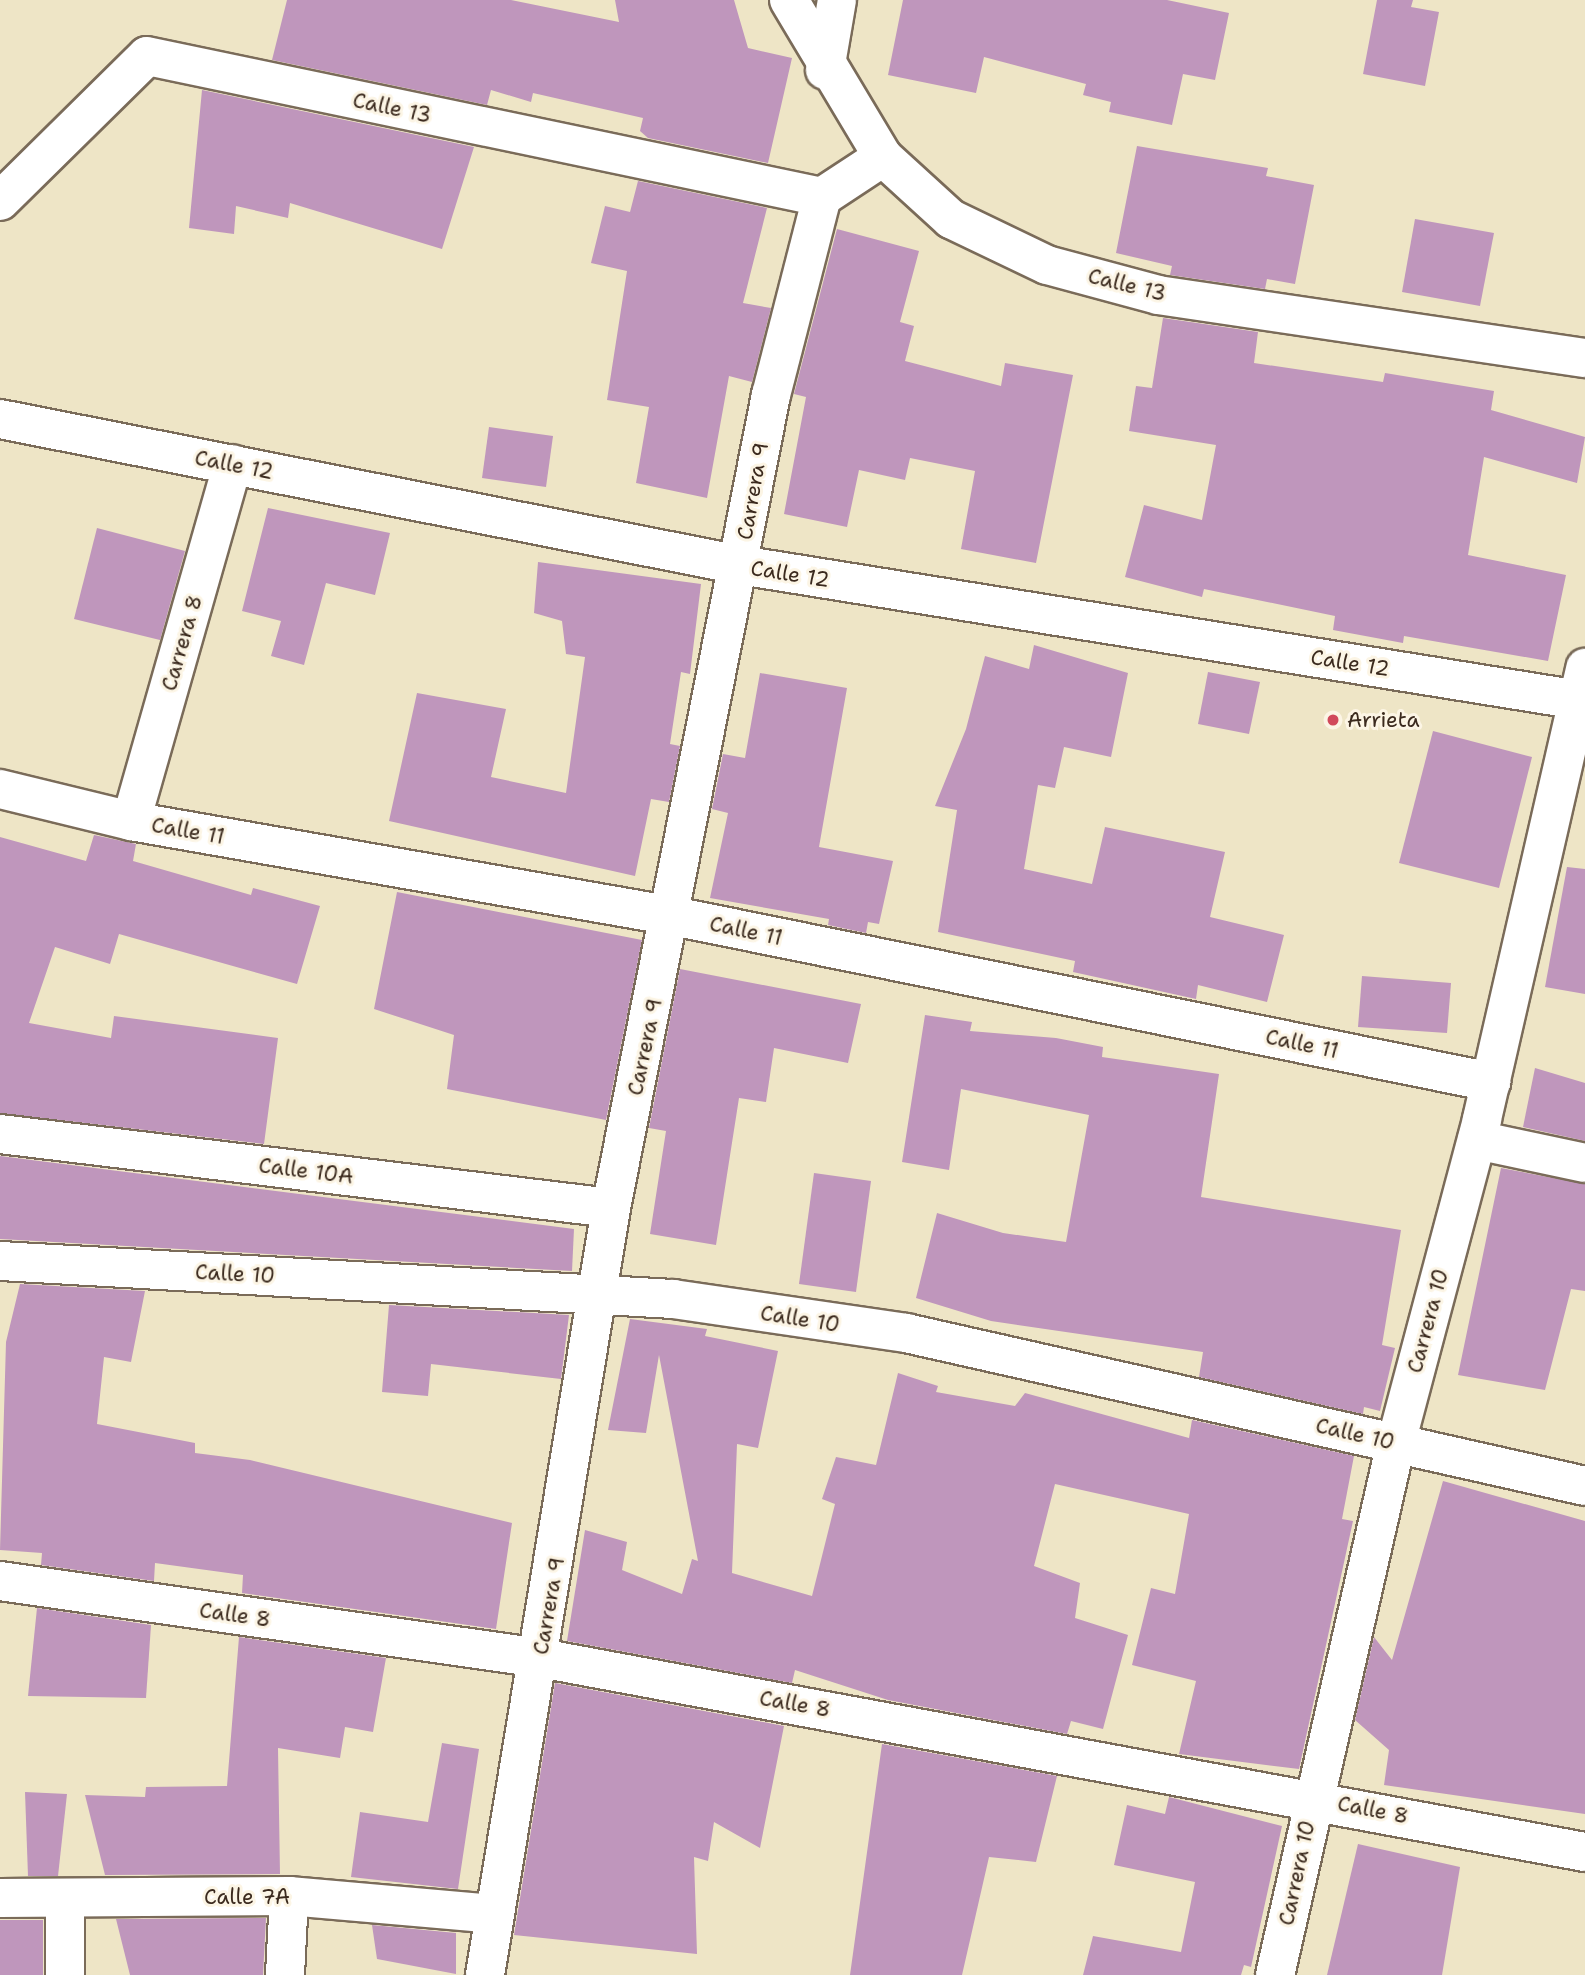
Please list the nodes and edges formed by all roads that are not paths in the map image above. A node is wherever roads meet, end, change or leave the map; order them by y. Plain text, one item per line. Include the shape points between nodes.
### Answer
1 (789, 0) edge
2 (836, 0) edge
3 (825, 70) junction
4 (883, 157) junction
5 (6, 195) edge
6 (822, 197) junction
7 (1585, 358) edge
8 (0, 419) edge
9 (233, 464) junction
10 (740, 565) junction
11 (1582, 690) edge
12 (0, 789) edge
13 (131, 821) junction
14 (673, 916) junction
15 (1490, 1083) junction
16 (0, 1134) edge
17 (1477, 1140) junction
18 (1585, 1163) edge
19 (611, 1208) junction
20 (0, 1261) edge
21 (598, 1294) junction
22 (1396, 1443) junction
23 (1585, 1486) edge
24 (0, 1581) edge
25 (540, 1658) junction
26 (1313, 1798) junction
27 (1585, 1852) edge
28 (289, 1896) junction
29 (0, 1898) edge
30 (65, 1898) junction
31 (493, 1914) junction
32 (65, 1975) edge
33 (285, 1975) edge
34 (485, 1975) edge
35 (1275, 1975) edge

1 - 3 street, Calle 13
2 - 3 street
3 - 4 street, Calle 13
4 - 6 street
4 - 7 street, Calle 13 via 951,219 1047,265 1158,295
5 - 6 street, Calle 13 via 147,57
6 - 10 street, Carrera 9 via 771,395
8 - 9 street, Calle 12
9 - 10 street, Calle 12
9 - 13 street, Carrera 8
10 - 11 street, Calle 12
10 - 14 street, Carrera 9
11 - 15 street, Carrera 10
12 - 13 street, Calle 11
13 - 14 street, Calle 11
14 - 15 street, Calle 11
14 - 19 street, Carrera 9
15 - 17 street, Carrera 10
16 - 19 street, Calle 10A
17 - 18 street
17 - 22 street, Carrera 10
19 - 21 street, Carrera 9
20 - 21 street, Calle 10
21 - 22 street, Calle 10 via 906,1333
21 - 25 street, Carrera 9
22 - 23 street, Calle 10
22 - 26 street, Carrera 10
24 - 25 street, Calle 8
25 - 26 street, Calle 8
25 - 31 street, Carrera 9
26 - 27 street, Calle 8
26 - 35 street, Carrera 10
28 - 30 street, Calle 7A
28 - 31 street, Calle 7A
28 - 33 street
29 - 30 street, Calle 7A
30 - 32 street
31 - 34 street, Carrera 9

